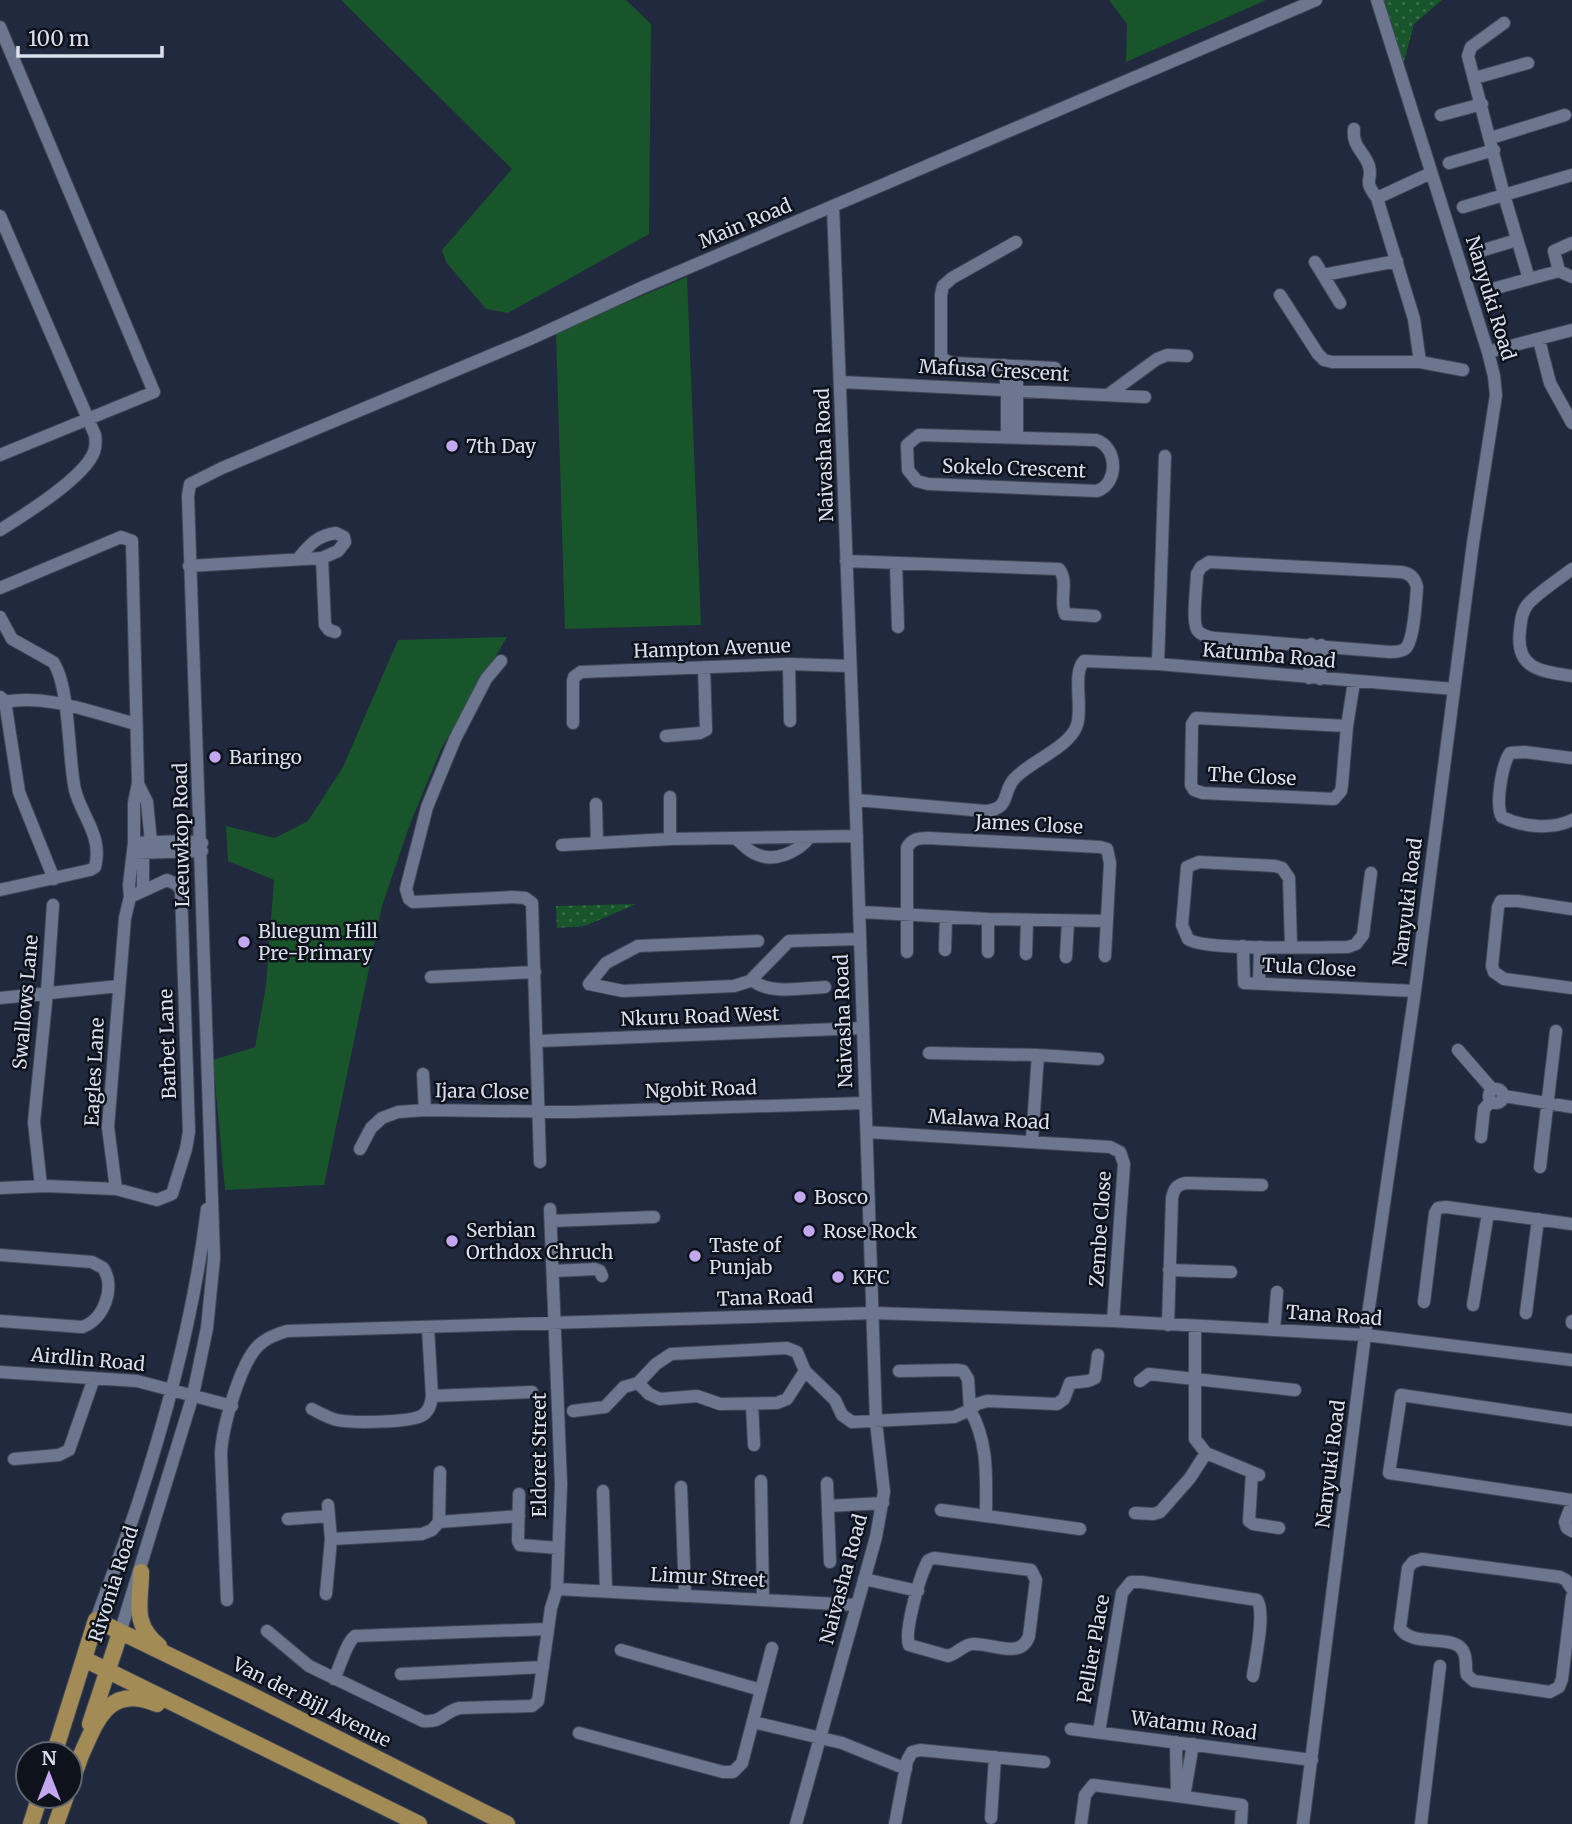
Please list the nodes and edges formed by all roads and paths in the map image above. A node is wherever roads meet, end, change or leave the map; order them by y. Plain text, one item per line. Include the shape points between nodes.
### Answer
1 (1316, 0) edge
2 (1377, 0) edge
3 (1504, 23) dead end
4 (0, 27) edge
5 (1528, 63) dead end
6 (1475, 78) junction
7 (1482, 104) junction
8 (1441, 115) dead end
9 (1565, 115) dead end
10 (1354, 129) dead end
11 (1492, 144) junction
12 (1450, 163) dead end
13 (1432, 173) junction
14 (1572, 175) edge
15 (1504, 195) junction
16 (1377, 198) junction
17 (833, 206) junction
18 (1463, 207) dead end
19 (0, 216) edge
20 (1517, 240) junction
21 (1016, 242) dead end
22 (1572, 243) edge
23 (1477, 252) dead end
24 (1396, 261) junction
25 (1315, 262) dead end
26 (1559, 271) junction
27 (1323, 275) junction
28 (1572, 277) edge
29 (1529, 279) junction
30 (1489, 290) dead end
31 (1280, 295) dead end
32 (1340, 303) dead end
33 (1572, 330) edge
34 (1539, 340) junction
35 (1488, 352) junction
36 (1187, 356) dead end
37 (1420, 362) junction
38 (1011, 365) junction
39 (1055, 368) dead end
40 (1462, 370) dead end
41 (841, 382) junction
42 (1013, 391) junction
43 (1109, 394) junction
44 (1145, 397) dead end
45 (88, 420) junction
46 (1572, 423) edge
47 (1012, 437) junction
48 (0, 455) edge
49 (1165, 456) dead end
50 (190, 484) joint
51 (0, 530) edge
52 (322, 558) junction
53 (298, 559) junction
54 (846, 561) junction
55 (896, 563) junction
56 (189, 566) junction
57 (1572, 569) edge
58 (0, 588) edge
59 (1095, 616) dead end
60 (0, 617) edge
61 (898, 627) dead end
62 (335, 632) dead end
63 (1316, 645) junction
64 (501, 661) dead end
65 (1081, 663) joint
66 (789, 664) junction
67 (1158, 664) junction
68 (849, 666) junction
69 (704, 667) junction
70 (1572, 676) edge
71 (1314, 679) junction
72 (1354, 682) junction
73 (1454, 689) junction
74 (2, 701) edge
75 (65, 706) junction
76 (790, 721) dead end
77 (573, 723) dead end
78 (136, 724) junction
79 (1347, 726) junction
80 (666, 736) dead end
81 (1572, 758) edge
82 (670, 797) dead end
83 (856, 800) junction
84 (596, 804) dead end
85 (1572, 820) edge
86 (857, 836) junction
87 (670, 839) junction
88 (597, 843) junction
89 (562, 845) dead end
90 (202, 847) junction
91 (140, 848) junction
92 (1371, 873) dead end
93 (54, 879) junction
94 (1, 888) edge
95 (143, 890) junction
96 (130, 897) junction
97 (52, 905) dead end
98 (860, 908) junction
99 (1572, 909) edge
100 (908, 910) junction
101 (946, 917) junction
102 (988, 919) junction
103 (1027, 920) junction
104 (1068, 921) junction
105 (1107, 921) junction
106 (860, 939) junction
107 (758, 941) dead end
108 (1243, 946) junction
109 (1291, 946) junction
110 (1260, 947) junction
111 (945, 950) dead end
112 (907, 952) dead end
113 (988, 952) dead end
114 (1026, 954) dead end
115 (1066, 957) dead end
116 (1105, 957) dead end
117 (535, 972) junction
118 (431, 977) dead end
119 (752, 980) junction
120 (1259, 984) junction
121 (118, 986) junction
122 (825, 987) dead end
123 (1572, 988) edge
124 (1415, 991) junction
125 (47, 992) junction
126 (0, 998) edge
127 (863, 1028) junction
128 (1556, 1031) dead end
129 (538, 1041) junction
130 (1458, 1050) dead end
131 (929, 1053) dead end
132 (1038, 1055) junction
133 (1098, 1059) dead end
134 (423, 1074) dead end
135 (1496, 1096) junction
136 (865, 1103) junction
137 (1548, 1104) junction
138 (1572, 1107) edge
139 (425, 1110) junction
140 (538, 1111) junction
141 (867, 1132) junction
142 (1481, 1137) dead end
143 (1032, 1140) junction
144 (1110, 1147) joint
145 (360, 1149) dead end
146 (540, 1163) dead end
147 (1540, 1167) dead end
148 (210, 1185) junction
149 (1262, 1185) dead end
150 (41, 1186) junction
151 (0, 1188) edge
152 (116, 1189) junction
153 (1488, 1213) junction
154 (654, 1217) dead end
155 (1538, 1219) junction
156 (1572, 1224) edge
157 (0, 1255) edge
158 (553, 1270) junction
159 (1169, 1270) junction
160 (1231, 1272) dead end
161 (602, 1276) dead end
162 (1277, 1292) dead end
163 (1424, 1302) dead end
164 (1473, 1305) dead end
165 (874, 1313) junction
166 (1526, 1313) dead end
167 (0, 1321) edge
168 (1113, 1321) junction
169 (556, 1322) junction
170 (1168, 1325) junction
171 (1195, 1326) junction
172 (428, 1328) junction
173 (1274, 1330) junction
174 (1366, 1335) junction
175 (1098, 1355) dead end
176 (1572, 1360) edge
177 (805, 1371) junction
178 (900, 1371) dead end
179 (0, 1372) edge
180 (94, 1378) junction
181 (1140, 1381) dead end
182 (1194, 1381) junction
183 (638, 1383) junction
184 (173, 1389) junction
185 (1295, 1390) dead end
186 (532, 1392) dead end
187 (194, 1395) junction
188 (432, 1396) junction
189 (752, 1404) junction
190 (232, 1406) junction
191 (312, 1409) dead end
192 (970, 1410) junction
193 (573, 1411) dead end
194 (1572, 1420) edge
195 (876, 1422) junction
196 (754, 1446) dead end
197 (1206, 1453) junction
198 (14, 1459) dead end
199 (440, 1472) dead end
200 (761, 1481) dead end
201 (827, 1483) dead end
202 (681, 1487) dead end
203 (603, 1491) dead end
204 (519, 1494) dead end
205 (1572, 1502) edge
206 (883, 1503) junction
207 (828, 1506) junction
208 (941, 1510) dead end
209 (1135, 1513) dead end
210 (519, 1516) junction
211 (986, 1516) junction
212 (288, 1519) dead end
213 (439, 1522) junction
214 (1279, 1528) dead end
215 (1080, 1529) dead end
216 (1572, 1531) edge
217 (331, 1539) junction
218 (558, 1548) junction
219 (830, 1562) dead end
220 (141, 1572) junction
221 (864, 1579) junction
222 (557, 1589) junction
223 (1572, 1589) edge
224 (606, 1590) junction
225 (918, 1591) junction
226 (326, 1594) dead end
227 (685, 1595) junction
228 (1572, 1597) edge
229 (763, 1599) junction
230 (227, 1600) dead end
231 (856, 1605) junction
232 (96, 1620) junction
233 (547, 1629) junction
234 (267, 1631) dead end
235 (120, 1633) junction
236 (1570, 1638) edge
237 (772, 1648) dead end
238 (621, 1650) dead end
239 (170, 1655) junction
240 (84, 1659) junction
241 (1440, 1666) dead end
242 (543, 1667) junction
243 (107, 1669) junction
244 (401, 1674) dead end
245 (1252, 1676) dead end
246 (334, 1679) junction
247 (761, 1690) junction
248 (753, 1722) junction
249 (1071, 1730) dead end
250 (1099, 1732) junction
251 (579, 1733) dead end
252 (237, 1736) junction
253 (819, 1737) junction
254 (58, 1740) edge
255 (1176, 1742) junction
256 (84, 1743) edge
257 (1193, 1744) junction
258 (84, 1750) edge
259 (995, 1756) junction
260 (1312, 1760) junction
261 (1044, 1762) dead end
262 (905, 1769) junction
263 (1182, 1769) junction
264 (1180, 1796) junction
265 (990, 1818) dead end
266 (419, 1824) edge
267 (507, 1824) edge
268 (796, 1824) edge
269 (895, 1824) edge
270 (1081, 1824) edge
271 (1241, 1824) edge
272 (1303, 1824) edge
273 (1421, 1824) edge

1 - 17 street, Main Road
2 - 13 street, Nanyuki Road
3 - 6 street via 1470,50
4 - 45 street via 154,392
5 - 6 street
6 - 7 street
7 - 8 street
7 - 11 street
9 - 11 street
10 - 16 street via 1355,146 1368,165 1367,185
11 - 12 street
11 - 15 street
13 - 16 street
13 - 35 street, Nanyuki Road
14 - 15 street
15 - 18 street
15 - 20 street
16 - 24 street
17 - 41 street, Naivasha Road
17 - 50 street, Main Road
19 - 45 street
20 - 23 street
20 - 29 street
21 - 38 street via 952,278 941,295 941,356 955,363
22 - 26 street via 1554,251
24 - 27 street
24 - 37 street via 1414,319
25 - 27 street
26 - 28 street
26 - 29 street
27 - 32 street
29 - 30 street
31 - 37 street via 1324,360
33 - 34 street
34 - 35 street
34 - 46 street via 1550,383
35 - 73 street, Nanyuki Road via 1496,395
36 - 43 street via 1157,359
37 - 40 street
38 - 39 street
38 - 42 street, Sokelo Crescent
41 - 42 street, Mafusa Crescent
41 - 54 street, Naivasha Road
42 - 43 street, Mafusa Crescent
42 - 47 street, Sokelo Crescent
43 - 44 street, Mafusa Crescent
45 - 48 street
45 - 51 street via 96,442 86,465
47 - 47 street, Sokelo Crescent via 919,435 907,444 908,471 928,484 1097,491 1111,482 1112,457 1102,442
49 - 67 street
50 - 56 street, Leeuwkop Road
52 - 53 street
52 - 53 street via 341,548 345,542 342,535 321,536
52 - 62 street via 325,625
53 - 56 street
54 - 55 street
54 - 68 street, Naivasha Road
55 - 59 street via 1059,569 1065,614
55 - 61 street
56 - 90 street, Leeuwkop Road
57 - 70 street via 1529,603 1518,643 1520,653 1534,668
58 - 78 street via 121,537 130,539 134,550
60 - 75 street via 12,639 55,665
63 - 63 street via 1390,652 1406,649 1416,598 1414,579 1401,572 1212,562 1199,569 1195,621 1199,632 1214,638
63 - 71 street
64 - 117 street via 489,674 467,717 427,807 406,893 418,902 530,900
65 - 67 street, Katumba Road
65 - 83 street, James Close via 1075,730 1013,779 998,809
66 - 68 street, Hampton Avenue
66 - 69 street, Hampton Avenue
66 - 76 street
67 - 71 street, Katumba Road
68 - 83 street, Naivasha Road
69 - 77 street, Hampton Avenue via 577,673
69 - 80 street via 706,730
71 - 72 street, Katumba Road
72 - 73 street, Katumba Road
72 - 79 street, The Close
73 - 124 street, Nanyuki Road
74 - 75 street
74 - 93 street via 18,786
75 - 78 street
75 - 93 street via 75,789 95,837 96,865
78 - 91 street via 134,803
79 - 79 street, The Close via 1196,718 1192,721 1191,785 1203,793 1334,799 1341,791
81 - 85 street via 1510,753 1498,807 1510,821 1554,826
82 - 87 street
83 - 86 street, Naivasha Road
84 - 88 street
86 - 87 street via 810,837 794,852 772,856 754,853 736,839
86 - 98 street, Naivasha Road
87 - 88 street
88 - 89 street
90 - 91 street
90 - 148 street, Leeuwkop Road
91 - 95 street
91 - 96 street, Eagles Lane
92 - 109 street via 1359,942 1348,947
93 - 94 street
95 - 96 street, Barbet Lane
95 - 152 street, Barbet Lane via 167,880 181,890 188,1140 172,1194 157,1199
96 - 121 street, Eagles Lane
97 - 125 street, Swallows Lane
98 - 100 street
98 - 106 street, Naivasha Road
99 - 123 street via 1501,901 1492,966 1504,979
100 - 101 street
100 - 105 street, James Close via 907,848 915,840 1100,847 1110,855
100 - 112 street
101 - 102 street
101 - 111 street
102 - 103 street
102 - 113 street
103 - 104 street
103 - 114 street
104 - 105 street
104 - 115 street
105 - 116 street
106 - 119 street via 793,939
106 - 127 street, Naivasha Road
107 - 119 street via 638,946 606,963 589,984 633,991 734,986
108 - 109 street via 1193,943 1184,934 1188,866 1203,862 1282,868 1289,878
108 - 110 street
108 - 120 street, Tula Close via 1244,983
109 - 110 street
110 - 120 street
117 - 118 street
117 - 129 street
119 - 122 street via 773,988
120 - 124 street, Tula Close
121 - 125 street
121 - 152 street, Eagles Lane via 108,1127
124 - 174 street, Nanyuki Road
125 - 126 street
125 - 150 street, Swallows Lane via 34,1122
127 - 129 street, Nkuru Road West
127 - 136 street, Naivasha Road
128 - 137 street
129 - 140 street
130 - 135 street
131 - 132 street
132 - 133 street
132 - 143 street
134 - 139 street
135 - 137 street
135 - 142 street via 1484,1109
136 - 140 street, Ngobit Road
136 - 141 street, Naivasha Road
137 - 138 street
137 - 147 street
139 - 140 street, Ijara Close
139 - 145 street, Ijara Close via 382,1118
140 - 146 street
141 - 143 street, Malawa Road
141 - 165 street, Naivasha Road
143 - 144 street, Malawa Road
144 - 168 street, Zembe Close via 1120,1152 1124,1164
148 - 184 street, Leeuwkop Road via 197,1285
148 - 187 street, Leeuwkop Road via 215,1258
149 - 159 street via 1178,1185 1172,1198
150 - 151 street
150 - 152 street
153 - 155 street
153 - 163 street via 1446,1207 1435,1211
153 - 164 street
154 - 158 street, Eldoret Street via 551,1215
155 - 156 street
155 - 166 street
157 - 167 street via 92,1262 103,1268 109,1284 102,1313 89,1324
158 - 161 street via 595,1269
158 - 169 street, Eldoret Street
159 - 160 street
159 - 170 street
162 - 173 street
165 - 168 street, Tana Road
165 - 169 street, Tana Road
165 - 195 street, Naivasha Road
168 - 170 street, Tana Road
169 - 172 street, Tana Road
169 - 218 street, Eldoret Street via 561,1448
170 - 171 street, Tana Road
171 - 173 street, Tana Road
171 - 182 street
172 - 188 street
172 - 190 street, Tana Road via 300,1329 275,1334 246,1362
173 - 174 street, Tana Road
174 - 176 street, Tana Road
174 - 260 street, Nanyuki Road
175 - 192 street via 1095,1378 1070,1383 1057,1404 987,1401
177 - 183 street via 797,1352 787,1348 677,1353 663,1358
177 - 189 street via 785,1400
177 - 195 street via 835,1400 844,1417 852,1422
178 - 192 street via 963,1371 968,1379
179 - 180 street, Airdlin Road
180 - 184 street, Airdlin Road
180 - 198 street via 65,1453
181 - 182 street via 1149,1374
182 - 185 street
182 - 197 street via 1195,1439
183 - 189 street via 656,1398 697,1396 715,1403
183 - 193 street via 624,1387 605,1407
184 - 187 street
184 - 232 street, Rivonia Road
186 - 188 street
187 - 190 street
187 - 220 street, Rivonia Road
188 - 191 street via 426,1413 409,1419 336,1420
189 - 196 street
190 - 230 street via 221,1447
192 - 195 street via 954,1417
192 - 211 street via 981,1432 986,1460
194 - 205 street via 1401,1395 1389,1474
195 - 206 street, Naivasha Road
197 - 209 street via 1160,1512
197 - 214 street via 1255,1474 1249,1521
199 - 213 street
200 - 229 street
201 - 207 street
202 - 227 street
203 - 224 street
204 - 210 street
205 - 216 street via 1565,1522
206 - 207 street
206 - 221 street, Naivasha Road
207 - 219 street
208 - 211 street
210 - 213 street
210 - 218 street via 520,1545
211 - 215 street
212 - 217 street via 329,1510
213 - 217 street via 422,1534
217 - 226 street
218 - 222 street, Eldoret Street
220 - 235 street, Rivonia Road
220 - 239 main road via 142,1627
221 - 225 street
221 - 231 street, Naivasha Road
222 - 224 street, Limur Street
222 - 233 street, Eldoret Street
223 - 236 street via 1560,1577 1422,1559 1408,1568 1400,1622 1402,1632 1409,1636 1459,1646 1467,1675 1474,1681 1544,1692 1560,1683
224 - 227 street, Limur Street
225 - 225 street via 907,1634 912,1647 948,1656 970,1644 1013,1649 1028,1640 1036,1580 1031,1570 934,1558 926,1564
227 - 229 street, Limur Street
228 - 236 street
229 - 231 street, Limur Street
231 - 253 street, Naivasha Road
232 - 235 main road, Van der Bijl Avenue
232 - 240 main road, Rivonia Road
233 - 242 street, Eldoret Street
233 - 246 street via 355,1636 348,1642
234 - 246 street via 309,1666
235 - 239 main road, Van der Bijl Avenue
235 - 243 main road, Rivonia Road
237 - 247 street
238 - 247 street
239 - 267 main road, Van der Bijl Avenue
240 - 243 main road
240 - 254 main road, Rivonia Road
241 - 273 street
242 - 244 street
242 - 246 street, Eldoret Street via 536,1704 453,1709 431,1722
243 - 252 main road
243 - 256 main road, Rivonia Road
245 - 250 street, Pellier Place via 1261,1615 1260,1604 1252,1598 1142,1582 1127,1584
247 - 248 street
248 - 251 street via 742,1763 728,1773
248 - 253 street
249 - 250 street, Watamu Road
250 - 255 street, Watamu Road
252 - 258 main road via 130,1697 115,1701 102,1713
252 - 266 main road
253 - 262 street
253 - 268 street, Naivasha Road
255 - 257 street, Watamu Road
255 - 263 street
257 - 260 street, Watamu Road
257 - 263 street
259 - 261 street
259 - 262 street via 916,1751
259 - 265 street
260 - 272 street, Nanyuki Road
262 - 269 street
263 - 264 street
264 - 270 street via 1093,1785 1087,1790
264 - 271 street via 1242,1805

